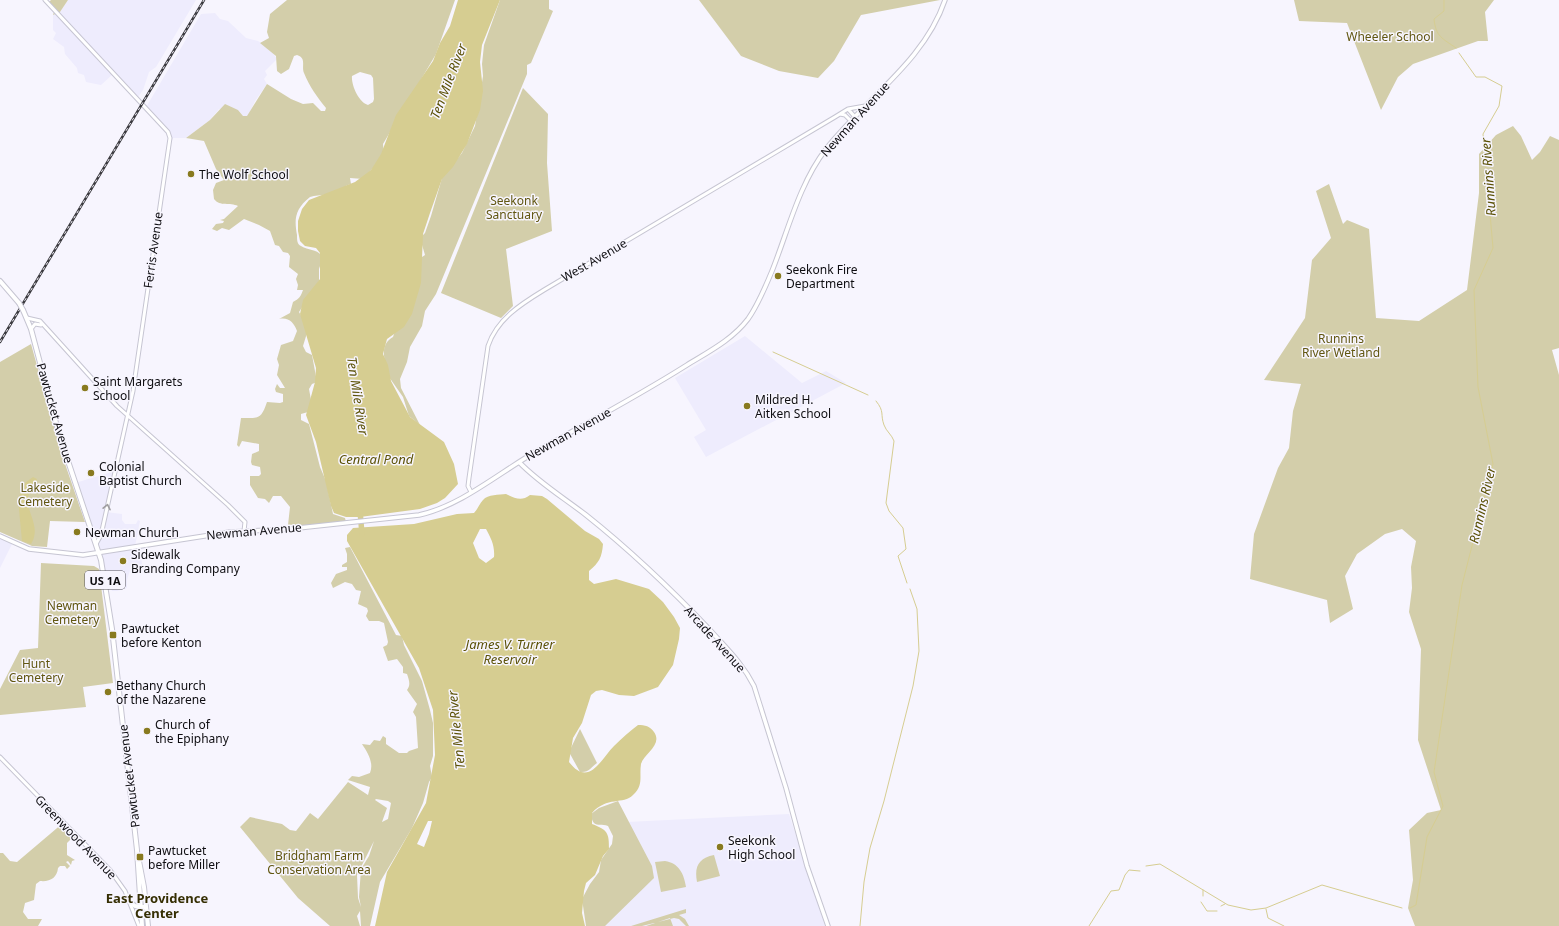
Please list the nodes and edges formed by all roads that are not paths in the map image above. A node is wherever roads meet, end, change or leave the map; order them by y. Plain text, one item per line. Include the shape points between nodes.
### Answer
1 (45, 0) edge
2 (944, 0) edge
3 (865, 106) junction
4 (848, 109) junction
5 (840, 114) junction
6 (855, 117) junction
7 (851, 121) junction
8 (0, 281) edge
9 (27, 318) junction
10 (42, 325) junction
11 (31, 329) junction
12 (127, 415) junction
13 (519, 462) junction
14 (471, 492) junction
15 (244, 531) junction
16 (0, 536) edge
17 (96, 544) junction
18 (99, 551) junction
19 (0, 757) edge
20 (131, 903) junction
21 (144, 907) junction
22 (141, 926) edge
23 (148, 926) edge
24 (828, 926) edge

1 - 12 street, Ferris Avenue via 169,135 133,391
2 - 3 main road, Newman Avenue via 936,20 918,50
3 - 4 street, West Avenue
3 - 6 main road, Newman Avenue
4 - 5 street, West Avenue
4 - 6 street
5 - 7 street
5 - 14 street, West Avenue via 544,290 510,313 495,331 488,346 468,486
6 - 7 main road, Newman Avenue
7 - 13 main road, Newman Avenue via 826,149 810,174 763,293 741,328 724,343 670,376
8 - 9 main road, Pawtucket Avenue / US 1A, bridge via 19,303
9 - 10 street
9 - 11 main road, Pawtucket Avenue / US 1A
10 - 11 street via 35,324
10 - 12 street
11 - 17 main road, Pawtucket Avenue / US 1A via 57,429
12 - 15 street via 245,522
17 -> 12 street, Ferris Avenue via 101,535
13 - 14 main road, Newman Avenue
13 - 24 main road, Arcade Avenue via 638,560 700,620 747,673 754,686 786,788 804,857
14 - 15 main road, Newman Avenue via 429,513 289,529
15 - 18 main road, Newman Avenue
16 - 18 main road, Newman Avenue via 28,549 84,555
17 - 18 main road, Pawtucket Avenue / US 1A
18 - 21 main road, Pawtucket Avenue / US 1A via 112,629
19 - 20 street, Greenwood Avenue via 110,870
20 - 21 main road
20 - 22 street, Greenwood Avenue
21 - 22 main road, Pawtucket Avenue / US 1A
21 - 23 main road, Pawtucket Avenue / US 1A

